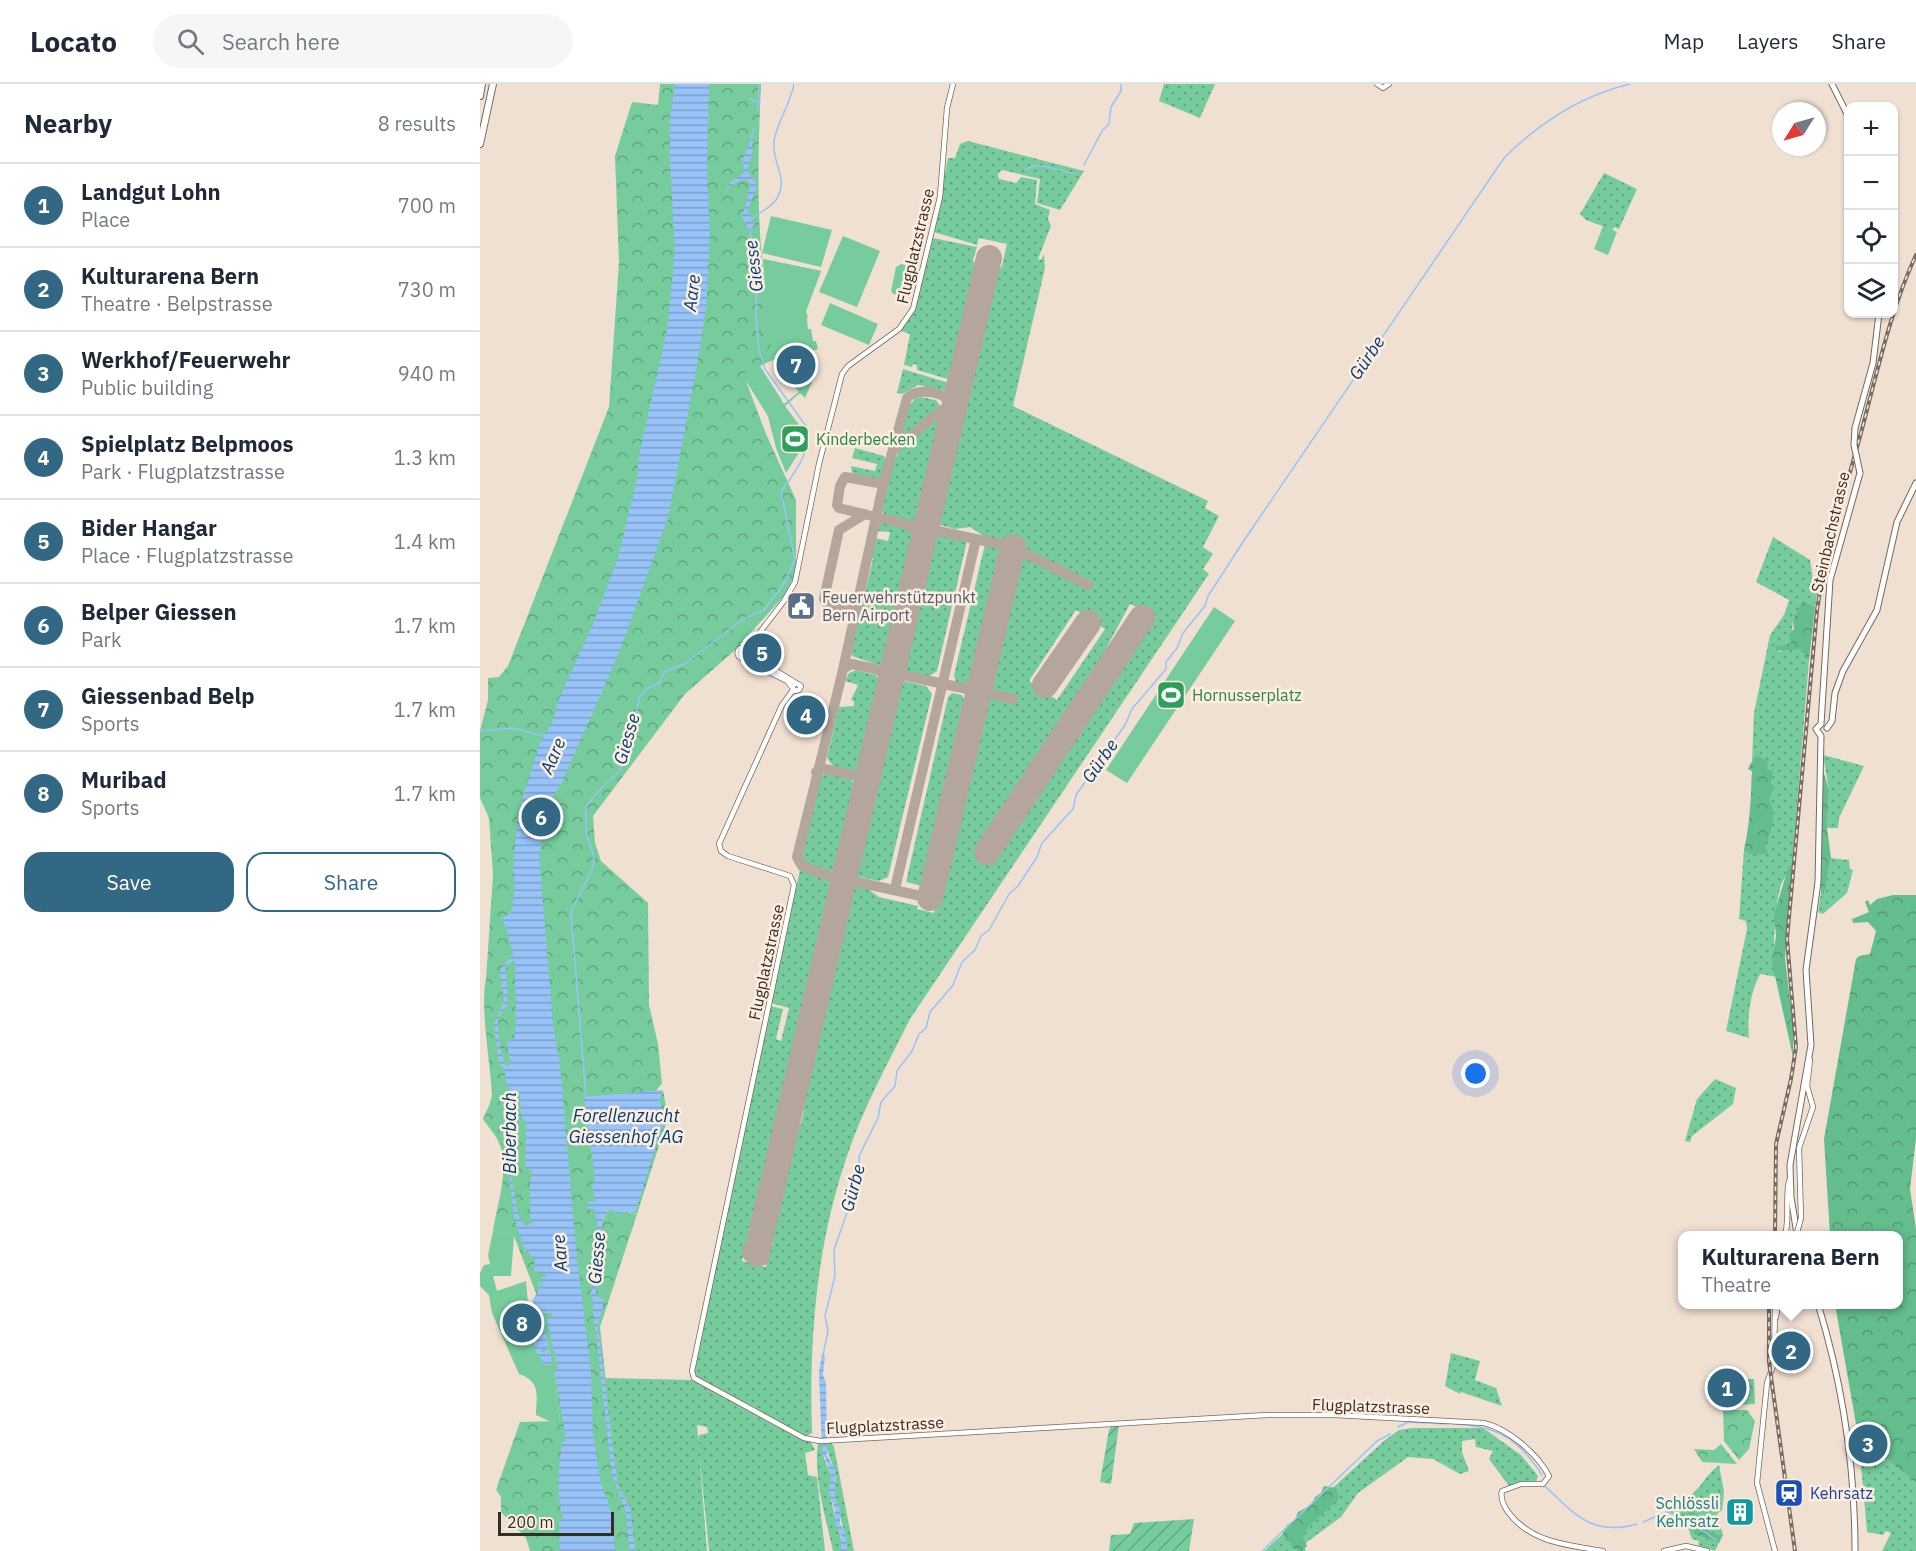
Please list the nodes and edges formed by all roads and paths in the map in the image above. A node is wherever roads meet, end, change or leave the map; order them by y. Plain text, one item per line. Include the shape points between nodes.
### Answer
1 (482, 84) edge
2 (493, 84) edge
3 (953, 84) edge
4 (1377, 84) edge
5 (1389, 84) edge
6 (1832, 84) edge
7 (480, 96) edge
8 (1844, 108) edge
9 (480, 144) edge
10 (1880, 318) edge
11 (1916, 483) edge
12 (748, 651) junction
13 (743, 659) junction
14 (794, 686) junction
15 (1821, 724) junction
16 (1827, 728) junction
17 (1821, 736) junction
18 (1810, 1055) junction
19 (1790, 1178) junction
20 (1786, 1231) edge
21 (1796, 1231) edge
22 (1798, 1231) edge
23 (1775, 1309) edge
24 (1819, 1309) edge
25 (1603, 1551) edge
26 (1664, 1551) edge
27 (1707, 1551) edge
28 (1775, 1551) edge
29 (1855, 1551) edge

1 - 7 highway
2 - 9 highway
3 - 12 street, Flugplatzstrasse via 947,108 940,197 914,309 899,329 842,374 795,582
4 - 5 street via 1383,88
6 - 8 main road
10 - 15 main road, Steinbachstrasse, bridge via 1874,363 1855,428 1860,473 1830,580
11 - 16 main road via 1891,541 1877,610 1843,671
12 - 13 street
12 - 13 street via 741,648 738,652
12 - 14 street
13 - 14 street
14 - 25 street, Flugplatzstrasse via 719,842 723,853 787,874 794,885 692,1374 696,1380 804,1438 820,1442 1267,1415 1484,1423 1505,1431 1549,1476 1543,1484 1521,1484 1502,1491 1501,1498 1514,1519 1546,1541
15 - 16 main road
15 - 17 main road, Steinbachstrasse via 1815,731
16 - 17 main road via 1826,735
17 - 18 main road, Steinbachstrasse via 1818,882 1806,970
18 - 19 main road, Steinbachstrasse via 1796,1120
18 - 22 street, bridge via 1807,1086 1814,1107 1799,1148
19 - 20 street
19 - 21 main road, Steinbachstrasse
23 - 28 street via 1774,1363 1767,1383 1757,1483
24 - 29 main road via 1844,1407 1851,1456
26 - 27 street via 1686,1546

